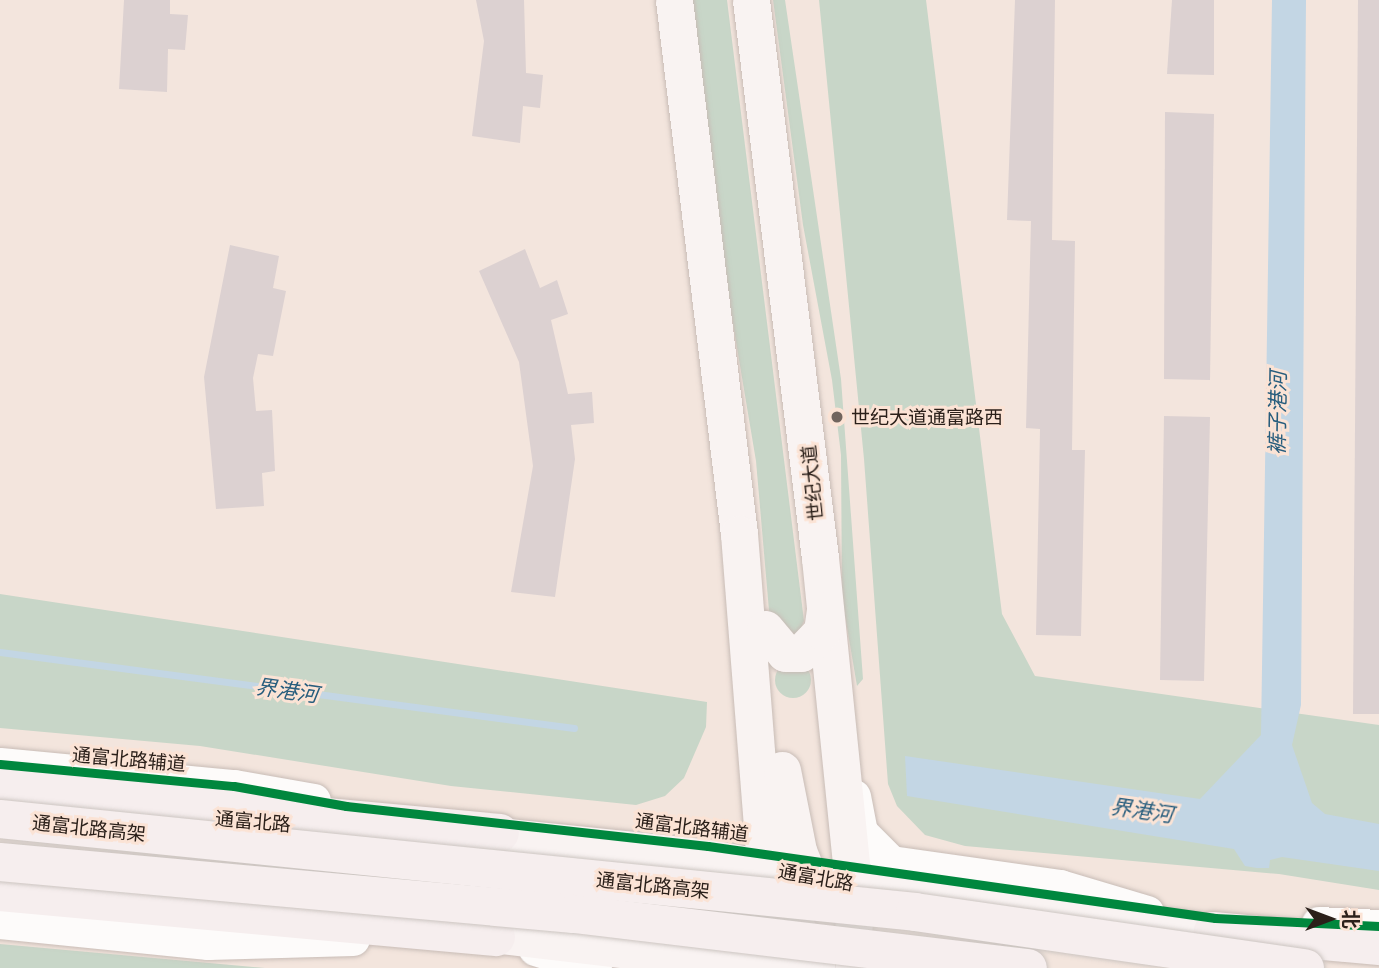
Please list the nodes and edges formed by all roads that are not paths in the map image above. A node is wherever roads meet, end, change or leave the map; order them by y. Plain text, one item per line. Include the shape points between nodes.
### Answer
1 (674, 0) edge
2 (751, 0) edge
3 (714, 313) junction
4 (820, 558) junction
5 (825, 607) junction
6 (765, 629) junction
7 (0, 764) edge
8 (0, 787) edge
9 (0, 798) edge
10 (0, 819) edge
11 (500, 833) junction
12 (641, 844) junction
13 (709, 852) junction
14 (0, 862) edge
15 (783, 871) junction
16 (852, 876) junction
17 (0, 882) edge
18 (0, 892) edge
19 (1128, 906) junction
20 (0, 922) edge
21 (1379, 926) edge
22 (1213, 931) junction
23 (334, 932) junction
24 (496, 937) junction
25 (1379, 946) edge
26 (854, 954) edge
27 (1379, 957) edge
28 (580, 963) edge
29 (665, 968) edge
30 (774, 968) edge
31 (781, 968) edge
32 (817, 968) edge
33 (894, 968) edge
34 (1028, 968) edge
35 (1305, 968) edge

1 - 3 main road
2 - 4 main road, 世纪大道
3 - 6 main road via 749,467
3 - 15 main road
4 - 5 main road, 世纪大道
4 - 19 street via 856,814 874,849 918,869 1060,886
5 - 6 main road via 822,631 801,653 785,653
5 - 16 main road, 世纪大道
6 - 15 main road via 786,798
7 - 12 street, 通富北路辅道
8 - 11 highway
9 - 11 main road, 通富北路 via 402,834
10 - 35 highway, 通富北路高架, bridge via 915,912
11 - 12 main road, 通富北路
12 - 13 main road, 通富北路
12 - 13 main road
13 - 15 main road, 通富北路
14 - 34 highway, 通富北路高架, bridge via 574,914
15 - 16 main road, 通富北路
15 - 26 main road
15 - 30 main road
15 - 32 main road
16 - 19 street
16 - 22 main road, 通富北路
16 - 26 main road, 世纪大道
17 - 24 main road via 378,913
18 - 23 highway
19 - 21 street via 1215,918
19 - 22 street
20 - 23 street via 208,943
22 - 25 highway
22 - 27 main road, 通富北路
23 - 24 highway
23 - 28 street
24 - 28 street
24 - 30 main road
26 - 33 main road
28 - 29 street
30 - 31 main road

